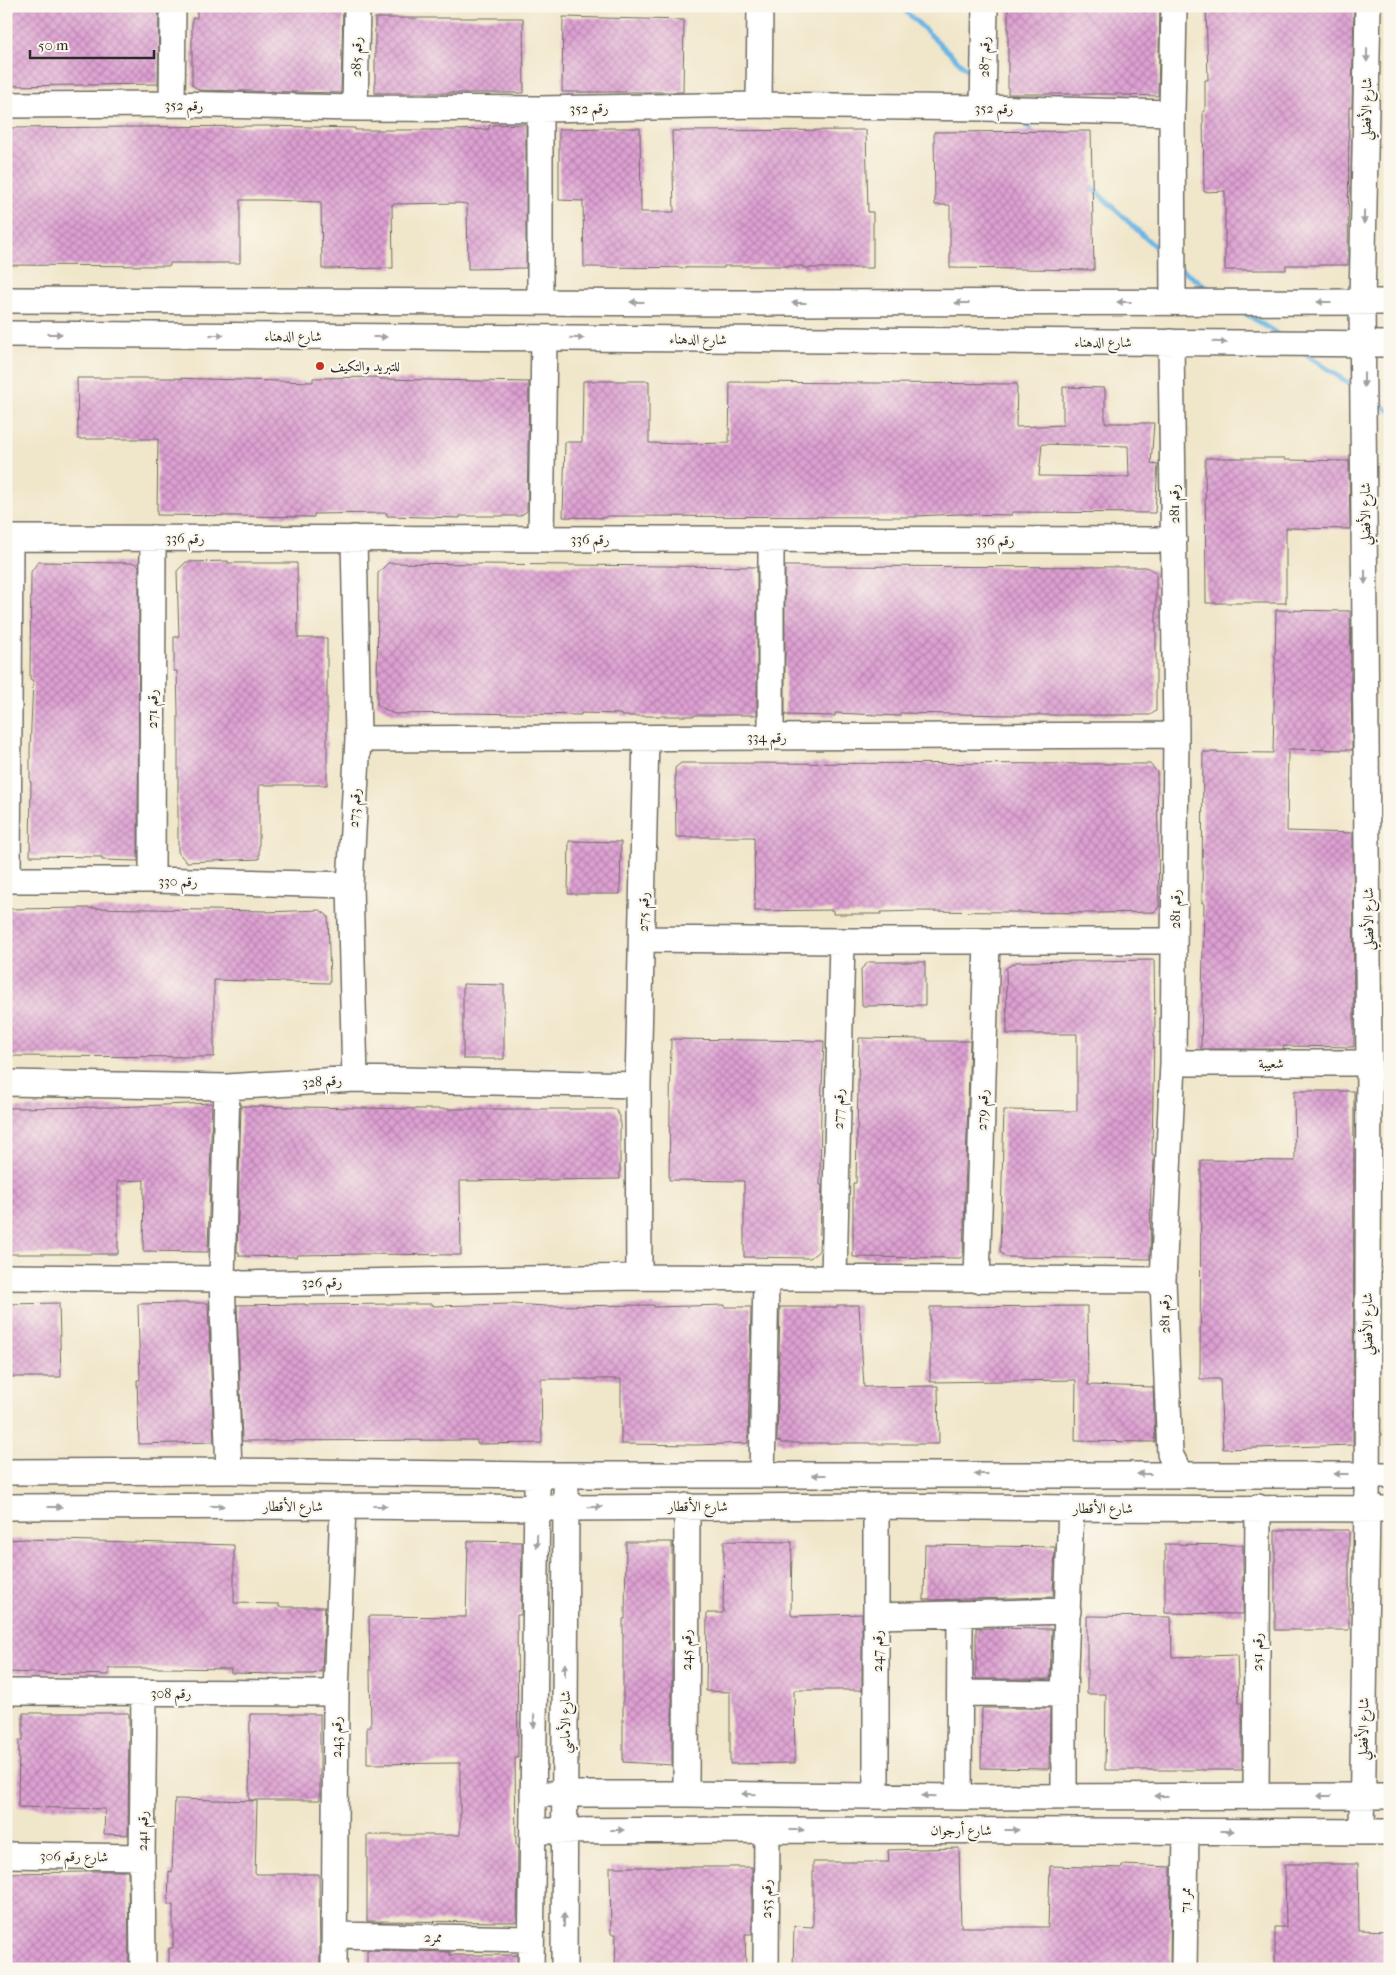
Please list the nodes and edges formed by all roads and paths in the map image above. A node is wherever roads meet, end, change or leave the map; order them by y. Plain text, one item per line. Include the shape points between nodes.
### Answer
1 (173, 6) edge
2 (357, 6) edge
3 (760, 6) edge
4 (985, 6) edge
5 (1174, 6) edge
6 (1368, 6) edge
7 (172, 104) junction
8 (6, 105) edge
9 (759, 105) junction
10 (355, 108) junction
11 (983, 108) junction
12 (540, 109) junction
13 (1172, 113) junction
14 (6, 300) edge
15 (540, 302) junction
16 (1173, 302) junction
17 (1362, 302) junction
18 (1390, 302) edge
19 (6, 334) edge
20 (544, 338) junction
21 (1171, 342) junction
22 (1390, 344) edge
23 (1364, 345) junction
24 (8, 538) edge
25 (153, 538) junction
26 (354, 538) junction
27 (541, 538) junction
28 (771, 539) junction
29 (1174, 540) junction
30 (1176, 735) junction
31 (771, 737) junction
32 (646, 738) junction
33 (358, 740) junction
34 (7, 880) edge
35 (152, 880) junction
36 (350, 885) junction
37 (643, 939) junction
38 (842, 941) junction
39 (987, 941) junction
40 (1174, 941) junction
41 (1174, 1063) junction
42 (1369, 1063) junction
43 (355, 1079) junction
44 (6, 1083) edge
45 (638, 1085) junction
46 (227, 1087) junction
47 (6, 1277) edge
48 (639, 1277) junction
49 (222, 1278) junction
50 (766, 1278) junction
51 (834, 1278) junction
52 (977, 1280) junction
53 (1163, 1280) junction
54 (229, 1471) junction
55 (6, 1472) edge
56 (1180, 1474) junction
57 (1378, 1474) edge
58 (537, 1475) junction
59 (566, 1475) junction
60 (762, 1475) junction
61 (343, 1506) junction
62 (537, 1506) junction
63 (687, 1506) junction
64 (876, 1506) junction
65 (6, 1507) edge
66 (565, 1508) junction
67 (1071, 1508) junction
68 (1258, 1508) junction
69 (1378, 1508) edge
70 (1068, 1611) junction
71 (960, 1615) junction
72 (877, 1616) junction
73 (6, 1692) edge
74 (336, 1693) junction
75 (960, 1693) junction
76 (144, 1694) junction
77 (1064, 1694) junction
78 (533, 1794) junction
79 (574, 1794) junction
80 (686, 1794) junction
81 (876, 1796) junction
82 (1064, 1796) junction
83 (1256, 1796) junction
84 (1362, 1796) junction
85 (1390, 1796) edge
86 (959, 1797) junction
87 (573, 1830) junction
88 (767, 1830) junction
89 (533, 1831) junction
90 (1186, 1831) junction
91 (1362, 1832) junction
92 (1390, 1832) edge
93 (6, 1855) edge
94 (142, 1857) junction
95 (335, 1935) junction
96 (531, 1940) junction
97 (143, 1969) edge
98 (334, 1969) edge
99 (531, 1969) edge
100 (564, 1969) edge
101 (766, 1969) edge
102 (1184, 1969) edge

1 - 7 street
2 - 10 street, رقم 285
3 - 9 street
4 - 11 street, رقم 287
5 - 13 street
6 -> 17 street, شارع الأفضلي
7 - 8 street, رقم 352
7 - 10 street, رقم 352
9 - 11 street, رقم 352
9 - 12 street, رقم 352
10 - 12 street, رقم 352
11 - 13 street, رقم 352
12 - 15 street
13 - 16 street
14 - 15 street
16 -> 15 street
17 -> 16 street
17 - 18 street
17 - 23 street, شارع الأفضلي
19 -> 20 street, شارع الدهناء
20 -> 21 street, شارع الدهناء
20 - 27 street
21 -> 23 street, شارع الدهناء
21 - 29 street, رقم 281
22 - 23 street, شارع الدهناء
23 -> 42 street, شارع الأفضلي
24 - 25 street, رقم 336
24 - 34 street
25 - 26 street, رقم 336
25 - 35 street, رقم 271
26 - 27 street, رقم 336
26 - 33 street, رقم 273
27 - 28 street, رقم 336
28 - 29 street, رقم 336
28 - 31 street
29 - 30 street, رقم 281
30 - 31 street, رقم 334
30 - 40 street, رقم 281
31 - 32 street, رقم 334
32 - 33 street, رقم 334
32 - 37 street, رقم 275
33 - 36 street, رقم 273
34 - 35 street, رقم 330
35 - 36 street, رقم 330
36 - 43 street, رقم 273
37 - 38 street
37 - 45 street, رقم 275
38 - 39 street
38 - 51 street, رقم 277
39 - 40 street
39 - 52 street, رقم 279
40 - 41 street, رقم 281
41 - 42 street, شعيبة
41 - 53 street, رقم 281
42 - 57 street, شارع الأفضلي
43 - 45 street, رقم 328
43 - 46 street, رقم 328
44 - 46 street, رقم 328
45 - 48 street, رقم 275
46 - 49 street
47 - 49 street, رقم 326
48 - 49 street, رقم 326 via 241,1284
48 - 50 street, رقم 326
49 - 54 street
50 - 51 street, رقم 326
50 - 60 street
51 - 52 street, رقم 326
52 - 53 street, رقم 326
53 - 56 street, رقم 281 via 1170,1454
54 - 55 street
54 - 58 street
57 -> 56 street
56 -> 60 street
57 - 69 street, شارع الأفضلي
58 - 59 street
58 - 62 street
59 - 60 street
59 - 66 street, شارع الأماسي
61 -> 62 street, شارع الأقطار
65 -> 61 street, شارع الأقطار
61 - 74 street, رقم 243
62 - 66 street, شارع الأقطار
62 -> 78 street
63 - 64 street, شارع الأقطار
66 -> 63 street, شارع الأقطار
63 - 80 street, رقم 245
64 - 67 street, شارع الأقطار
64 - 72 street, رقم 247
79 -> 66 street, شارع الأماسي
67 - 68 street, شارع الأقطار
67 - 70 street
68 - 69 street, شارع الأقطار
68 - 83 street, رقم 251
69 - 84 street, شارع الأفضلي
70 - 71 street
70 - 77 street
71 - 72 street
71 - 75 street
72 - 81 street, رقم 247
73 - 76 street, رقم 308
74 - 76 street, رقم 308
74 - 95 street, رقم 243
75 - 77 street
75 - 86 street
76 - 94 street, رقم 241
77 - 82 street
78 - 79 street
78 - 89 street
79 - 80 street
79 - 87 street, شارع الأماسي
81 -> 80 street
86 -> 81 street
83 -> 82 street
82 - 86 street
84 -> 83 street
84 - 85 street
84 - 91 street, شارع الأفضلي
87 -> 88 street, شارع أرجوان
87 - 89 street, شارع أرجوان
100 -> 87 street, شارع الأماسي
88 -> 90 street, شارع أرجوان
88 - 101 street, رقم 253
89 - 96 street
90 -> 91 street, شارع أرجوان
90 - 102 street, ممر 71
91 - 92 street, شارع أرجوان
93 - 94 street, شارع رقم 306
94 - 97 street, رقم 241
95 - 96 street, ممر2
95 - 98 street, رقم 243
96 - 99 street

